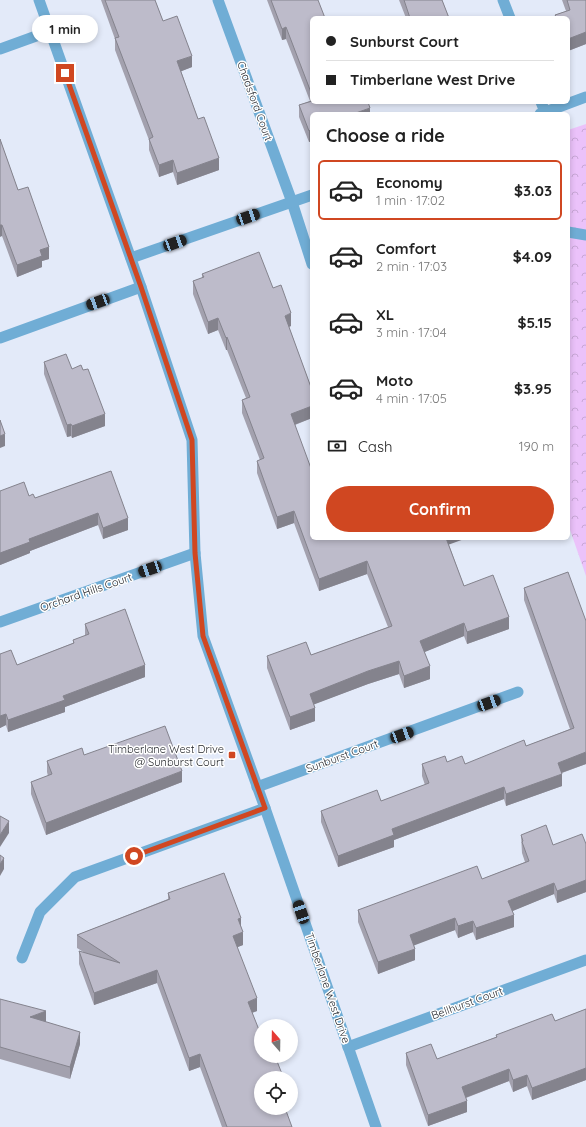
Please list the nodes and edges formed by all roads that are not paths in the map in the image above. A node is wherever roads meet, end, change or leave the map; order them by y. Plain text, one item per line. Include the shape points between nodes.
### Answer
1 (40, 0) edge
2 (218, 0) edge
3 (503, 0) edge
4 (509, 16) edge
5 (50, 31) junction
6 (0, 49) edge
7 (586, 97) edge
8 (570, 101) edge
9 (560, 104) edge
10 (542, 109) edge
11 (310, 196) edge
12 (292, 202) junction
13 (570, 232) edge
14 (586, 235) edge
15 (131, 258) junction
16 (310, 258) edge
17 (141, 287) junction
18 (0, 338) edge
19 (195, 553) junction
20 (0, 622) edge
21 (518, 692) dead end
22 (257, 787) junction
23 (265, 808) junction
24 (22, 958) dead end
25 (586, 960) edge
26 (348, 1047) junction
27 (376, 1127) edge

1 - 5 street, Timberlane West Drive
2 - 12 street, Chadsford Court
3 - 4 street
5 - 6 street
5 - 15 street, Timberlane West Drive
7 - 8 street
9 - 10 street
11 - 12 street
12 - 15 street
12 - 16 street, Chadsford Court
13 - 14 street
15 - 17 street, Timberlane West Drive
17 - 18 street
17 - 19 street, Timberlane West Drive via 192,440
19 - 20 street, Orchard Hills Court
19 - 22 street, Timberlane West Drive via 203,636
21 - 22 street, Sunburst Court
22 - 23 street, Timberlane West Drive
23 - 24 street via 75,877 40,912
23 - 26 street, Timberlane West Drive
25 - 26 street, Bellhurst Court
26 - 27 street, Timberlane West Drive

